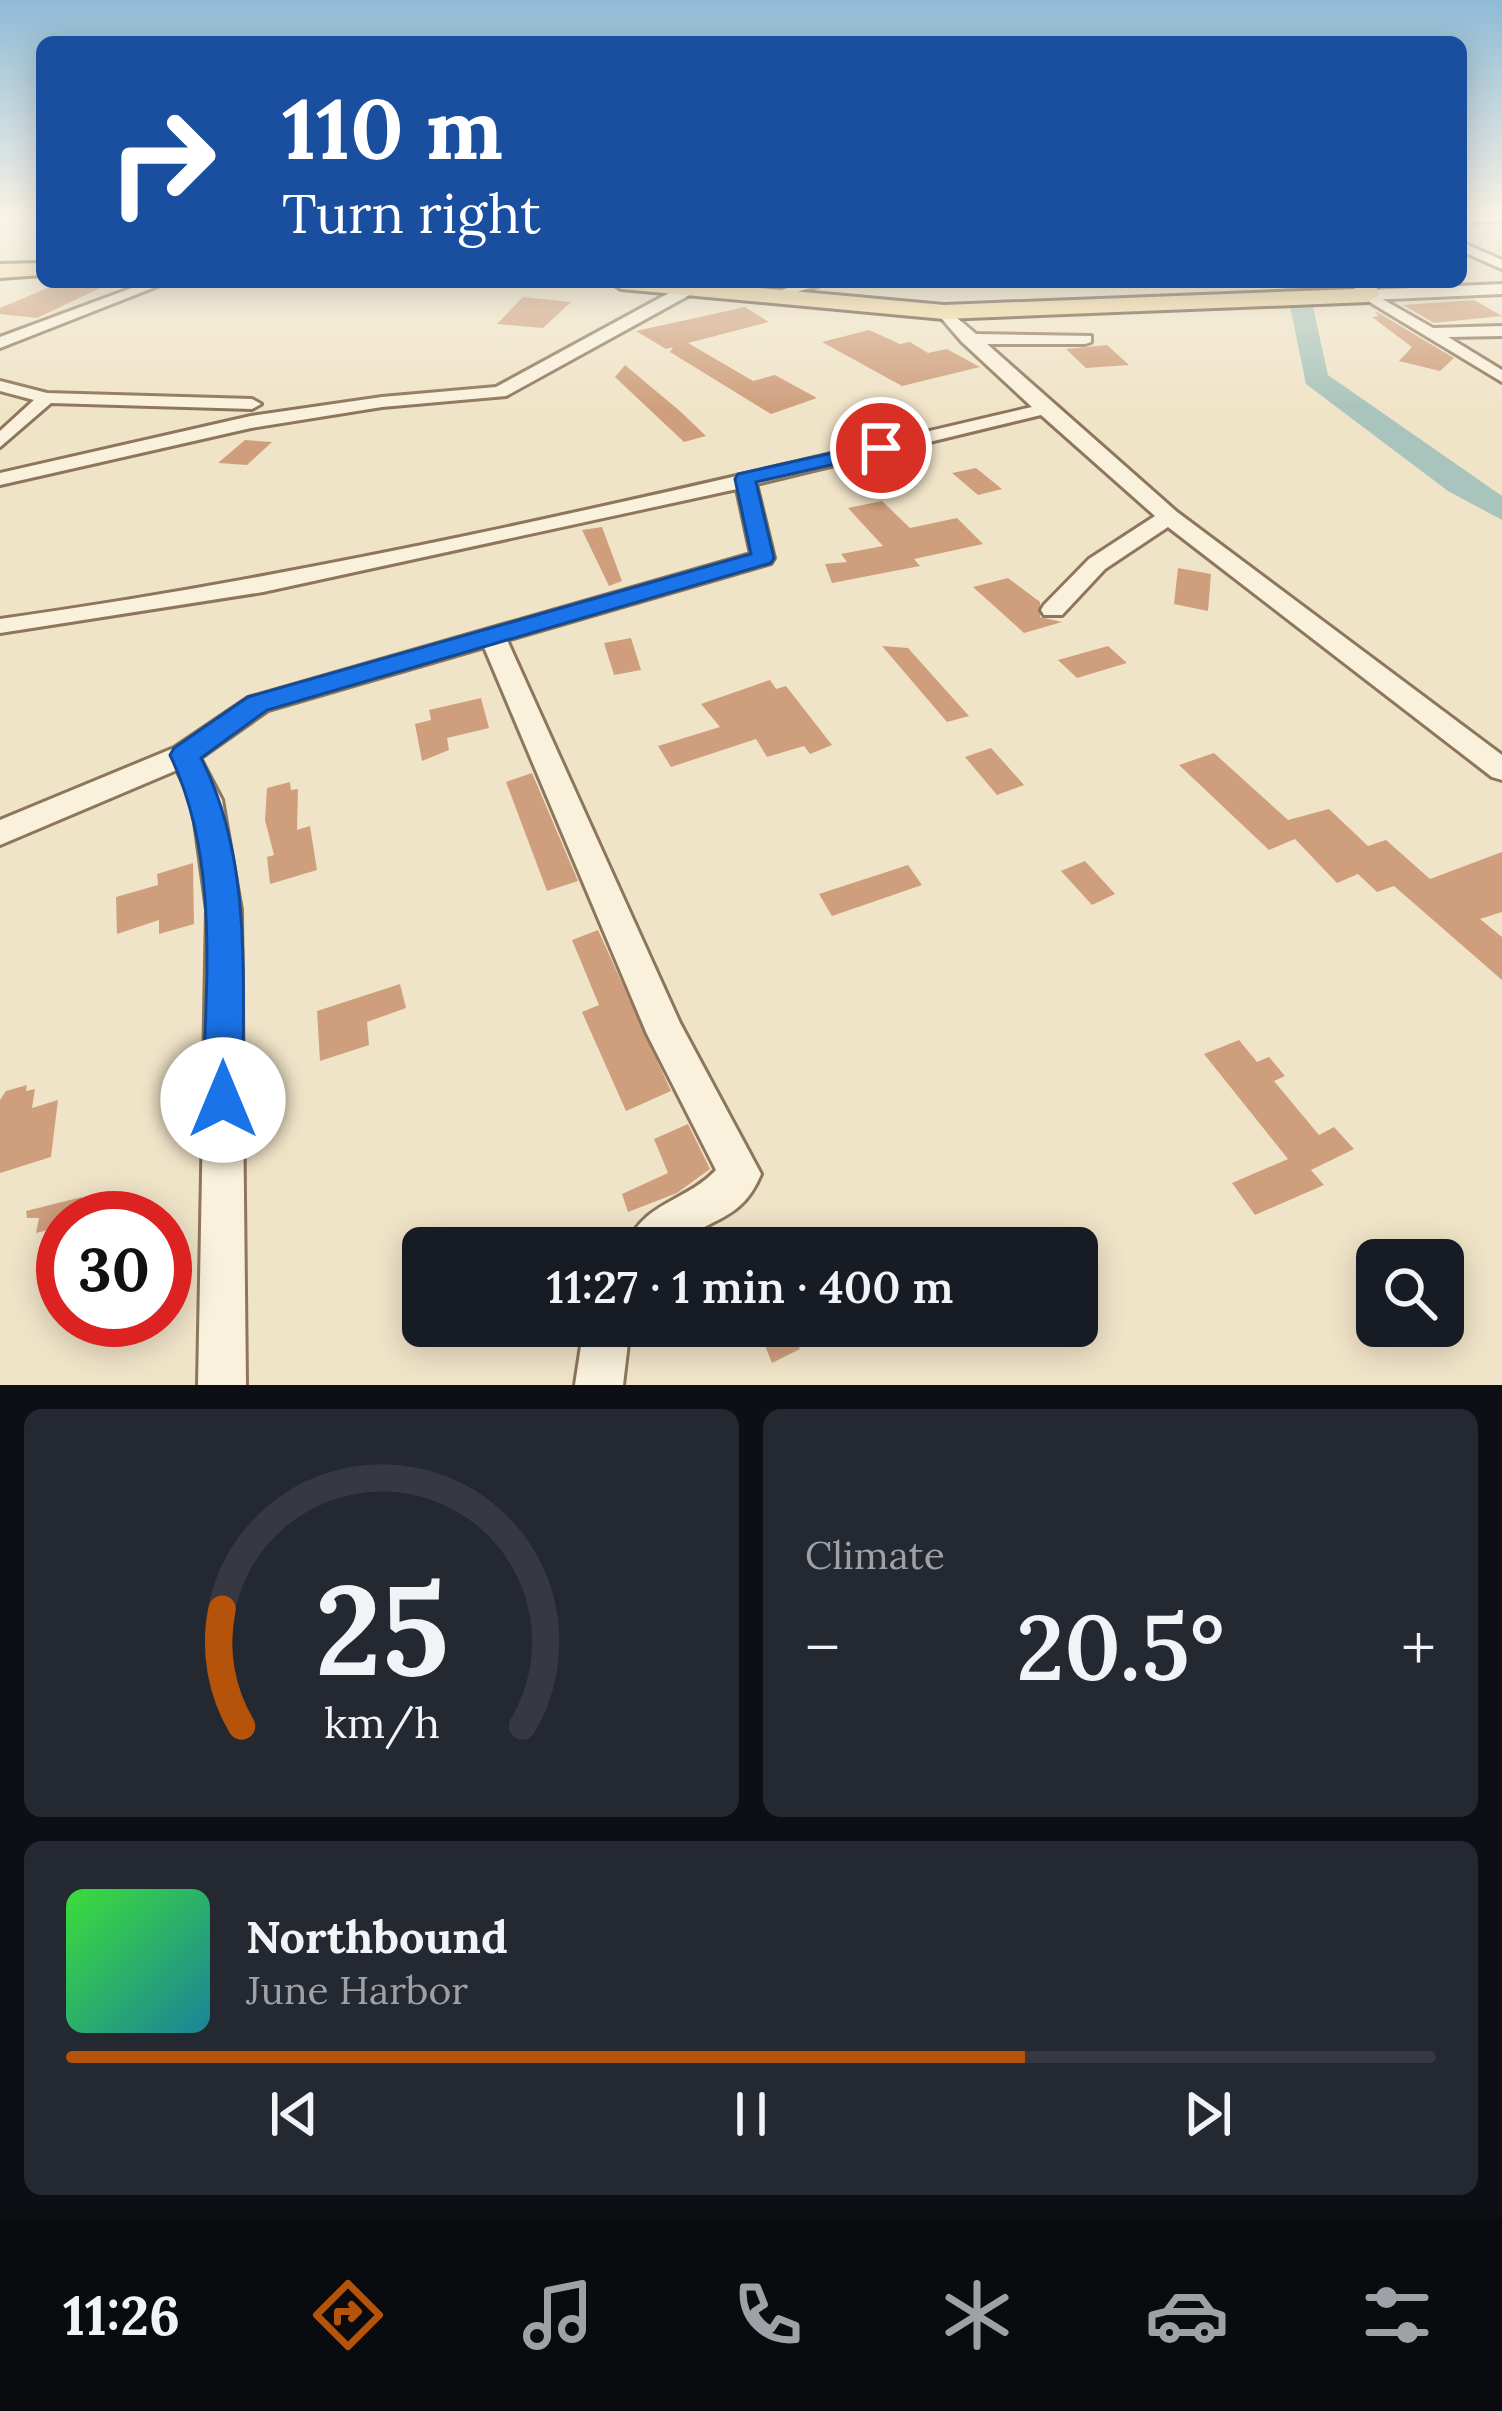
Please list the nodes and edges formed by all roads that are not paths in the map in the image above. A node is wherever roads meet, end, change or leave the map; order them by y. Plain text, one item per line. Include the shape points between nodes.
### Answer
1 (145, 288) edge
2 (678, 288) edge
3 (799, 288) edge
4 (687, 289) junction
5 (1502, 289) edge
6 (1358, 291) edge
7 (769, 296) junction
8 (944, 312) junction
9 (1502, 331) edge
10 (1431, 333) junction
11 (968, 339) junction
12 (1085, 340) dead end
13 (0, 343) edge
14 (1502, 377) edge
15 (0, 386) edge
16 (47, 398) junction
17 (251, 404) dead end
18 (1045, 410) junction
19 (0, 441) edge
20 (0, 479) edge
21 (745, 479) junction
22 (1169, 517) junction
23 (1053, 610) dead end
24 (0, 626) edge
25 (493, 638) junction
26 (184, 755) junction
27 (1502, 770) edge
28 (0, 833) edge
29 (667, 1227) edge
30 (604, 1347) edge
31 (222, 1385) edge
32 (599, 1385) edge

1 - 13 street
2 - 4 main road
3 - 7 street
4 - 7 main road
4 - 20 street via 500,392 251,422
5 - 6 street
6 - 8 main road
6 - 10 street
7 - 8 main road
8 - 11 street
9 - 10 street
10 - 14 street
11 - 12 street
11 - 18 street
15 - 16 street
16 - 17 street
16 - 19 street
18 - 21 street
18 - 22 street
21 - 24 street via 151,607
21 - 25 street via 763,558
22 - 23 street via 1097,564
22 - 27 street
25 - 26 street via 258,704
25 - 29 street via 666,1034 740,1174 714,1203
26 - 28 street
26 - 31 street via 207,800 224,910
30 - 32 street

